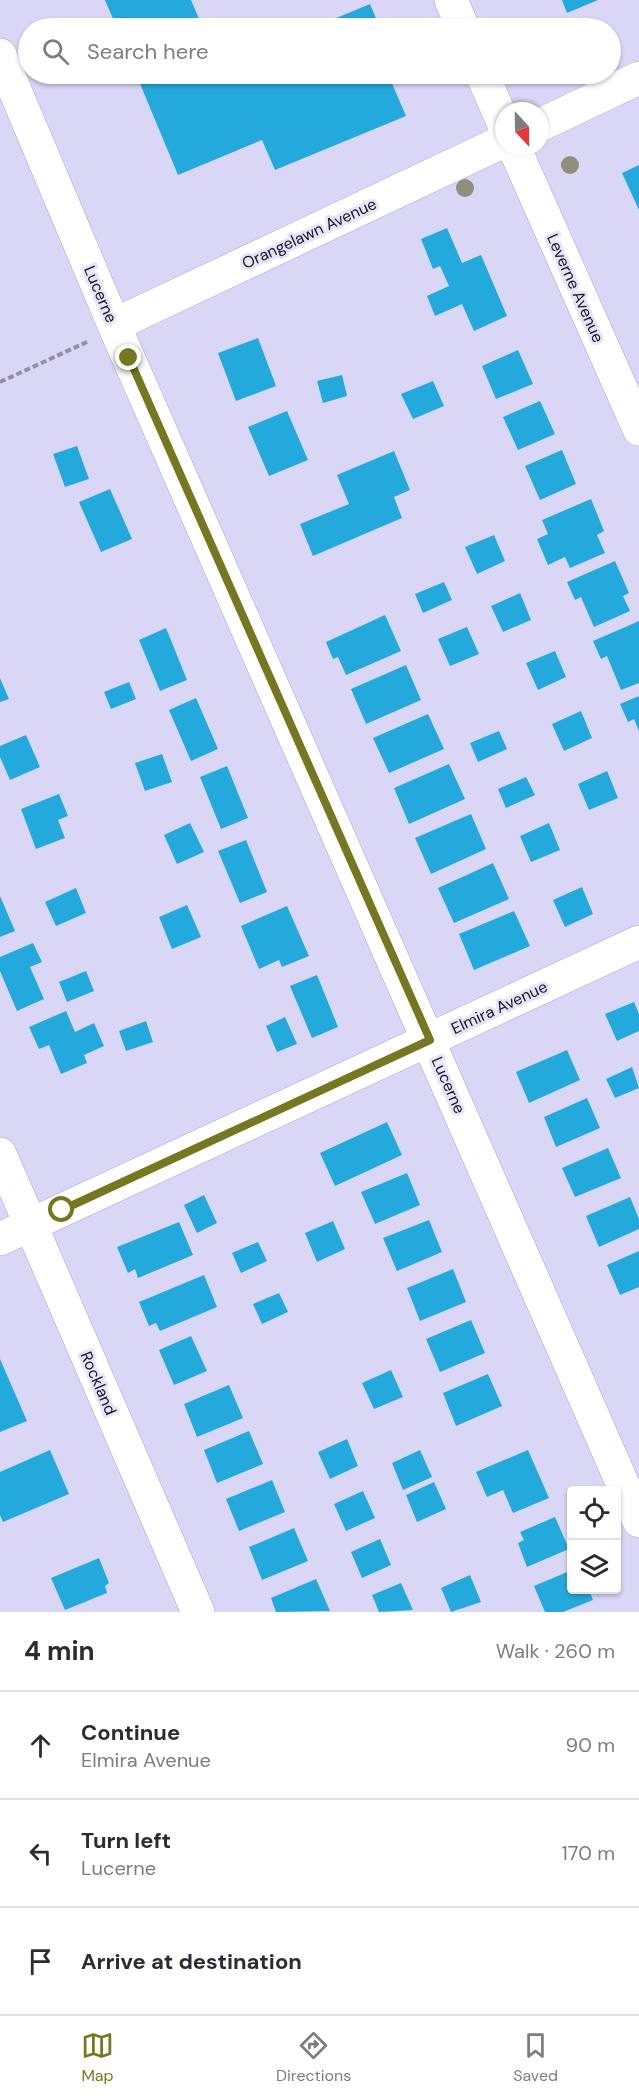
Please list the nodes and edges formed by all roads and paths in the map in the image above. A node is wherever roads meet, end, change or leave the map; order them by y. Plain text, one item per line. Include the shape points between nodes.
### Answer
1 (451, 0) edge
2 (459, 18) edge
3 (0, 56) edge
4 (639, 78) edge
5 (486, 84) edge
6 (495, 104) edge
7 (549, 121) edge
8 (495, 145) edge
9 (518, 156) edge
10 (114, 325) junction
11 (0, 382) edge
12 (639, 429) edge
13 (639, 942) edge
14 (430, 1040) junction
15 (0, 1154) edge
16 (30, 1225) junction
17 (0, 1239) edge
18 (639, 1521) edge
19 (198, 1612) edge

1 - 2 street
3 - 10 street, Lucerne
4 - 7 street
5 - 6 street
8 - 10 street, Orangelawn Avenue
9 - 12 street, Leverne Avenue
10 - 11 path via 84,344
10 - 14 street, Lucerne
13 - 14 street, Elmira Avenue
14 - 16 street, Elmira Avenue
14 - 18 street, Lucerne
15 - 16 street, Rockland
16 - 17 street, Elmira Avenue
16 - 19 street, Rockland

